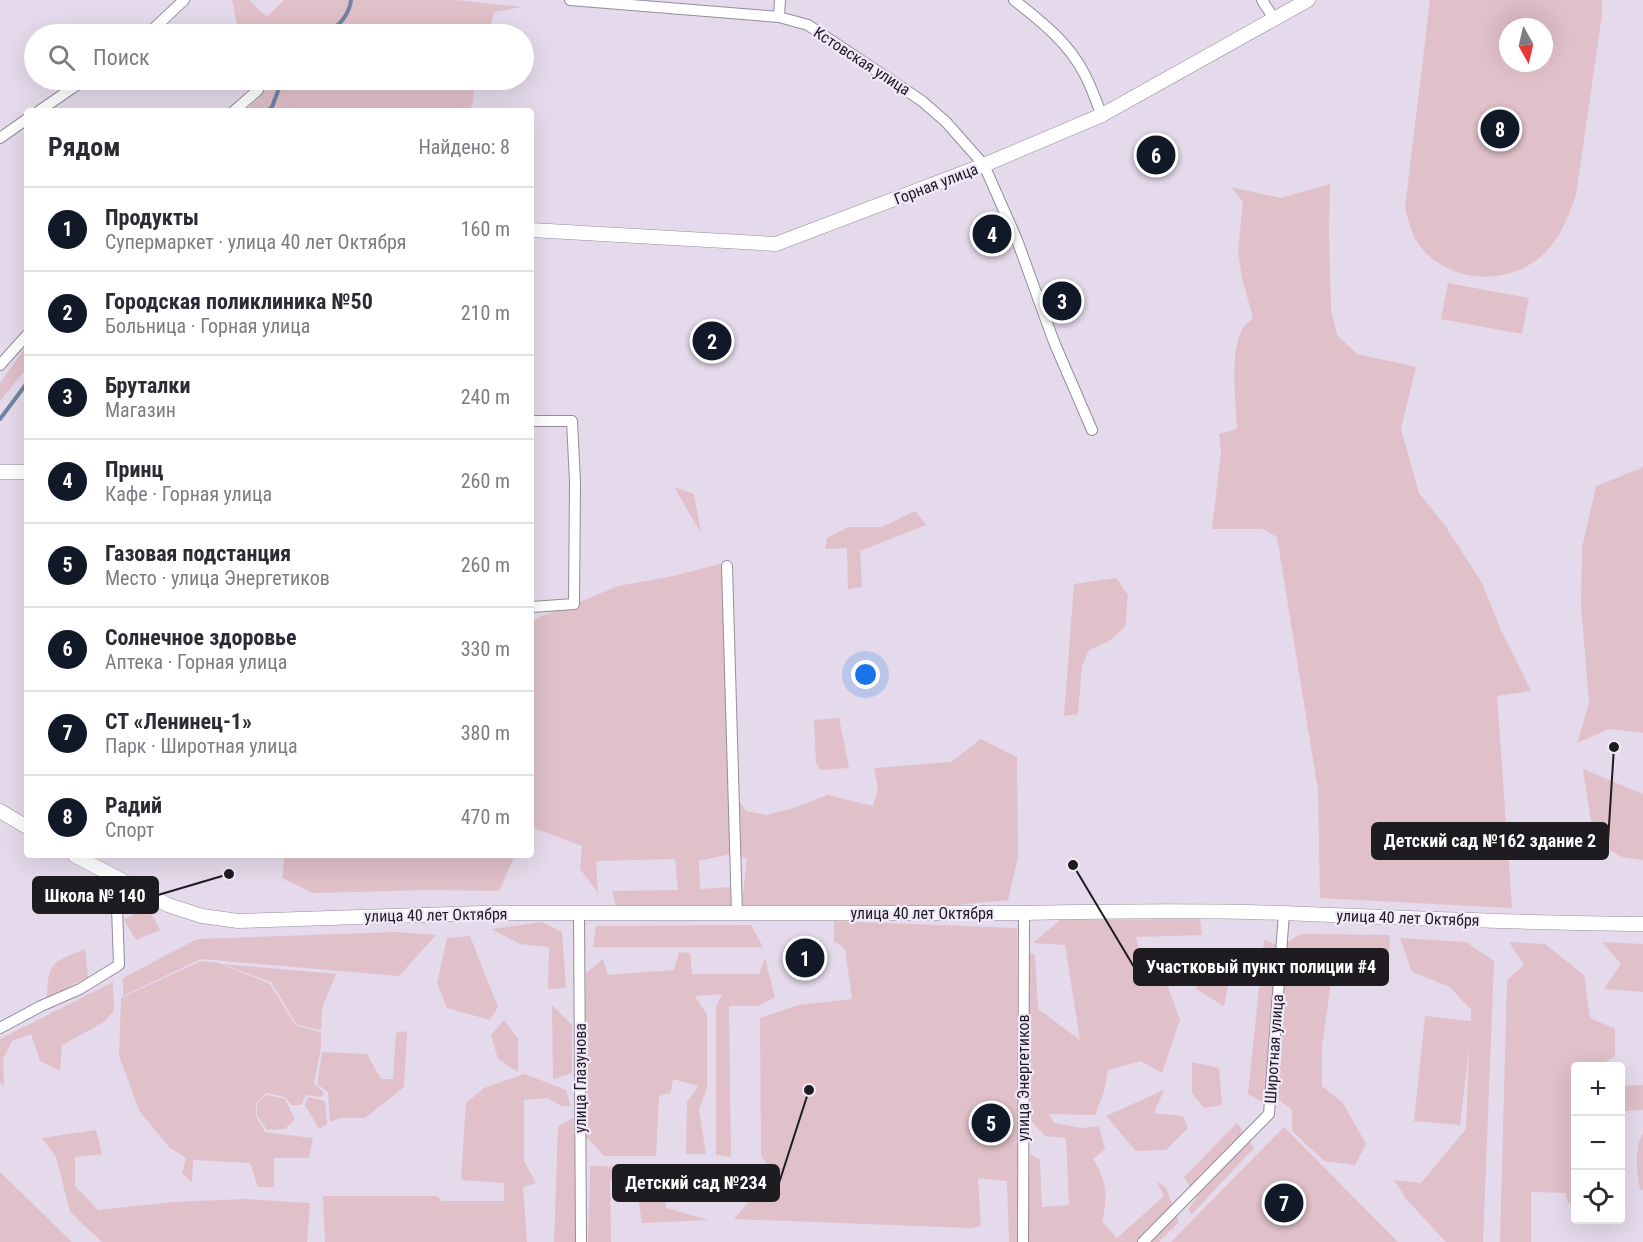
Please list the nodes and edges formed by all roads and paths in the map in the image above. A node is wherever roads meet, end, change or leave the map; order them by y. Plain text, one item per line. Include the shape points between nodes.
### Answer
1 (184, 0) edge
2 (570, 0) edge
3 (780, 0) edge
4 (1014, 0) edge
5 (1262, 0) edge
6 (1308, 0) edge
7 (779, 17) junction
8 (1274, 19) junction
9 (159, 24) edge
10 (69, 90) edge
11 (258, 90) dead end
12 (43, 108) edge
13 (237, 108) edge
14 (1102, 115) junction
15 (24, 121) edge
16 (0, 138) edge
17 (984, 165) junction
18 (534, 230) edge
19 (24, 338) edge
20 (0, 364) edge
21 (534, 421) edge
22 (1092, 430) dead end
23 (0, 472) edge
24 (24, 472) edge
25 (727, 566) dead end
26 (534, 607) edge
27 (0, 811) edge
28 (24, 825) edge
29 (79, 858) edge
30 (116, 879) junction
31 (1284, 913) junction
32 (579, 914) junction
33 (737, 914) junction
34 (1024, 914) junction
35 (1643, 924) edge
36 (0, 1028) edge
37 (581, 1242) edge
38 (1023, 1242) edge
39 (1143, 1242) edge

1 - 9 street
2 - 7 street, Кстовская улица
3 - 7 street
4 - 14 street via 1066,45 1085,75
5 - 8 street
6 - 8 street, Горная улица
7 - 17 street, Кстовская улица via 808,25 922,101
8 - 14 street, Горная улица
10 - 12 street
11 - 13 street
14 - 17 street, Горная улица
15 - 16 street
17 - 18 street, Горная улица via 776,244
17 - 22 street, Кстовская улица
19 - 20 street
21 - 26 street via 572,421 575,482 574,604
23 - 24 street
25 - 33 street
27 - 28 street
29 - 30 street, улица 40 лет Октября
30 - 32 street, улица 40 лет Октября via 168,905 202,916 238,921
30 - 36 street via 120,965
31 - 34 street, улица 40 лет Октября
31 - 35 street, улица 40 лет Октября
31 - 39 street, Широтная улица via 1269,1114
32 - 33 street, улица 40 лет Октября
32 - 37 street, улица Глазунова
33 - 34 street, улица 40 лет Октября
34 - 38 street, улица Энергетиков

